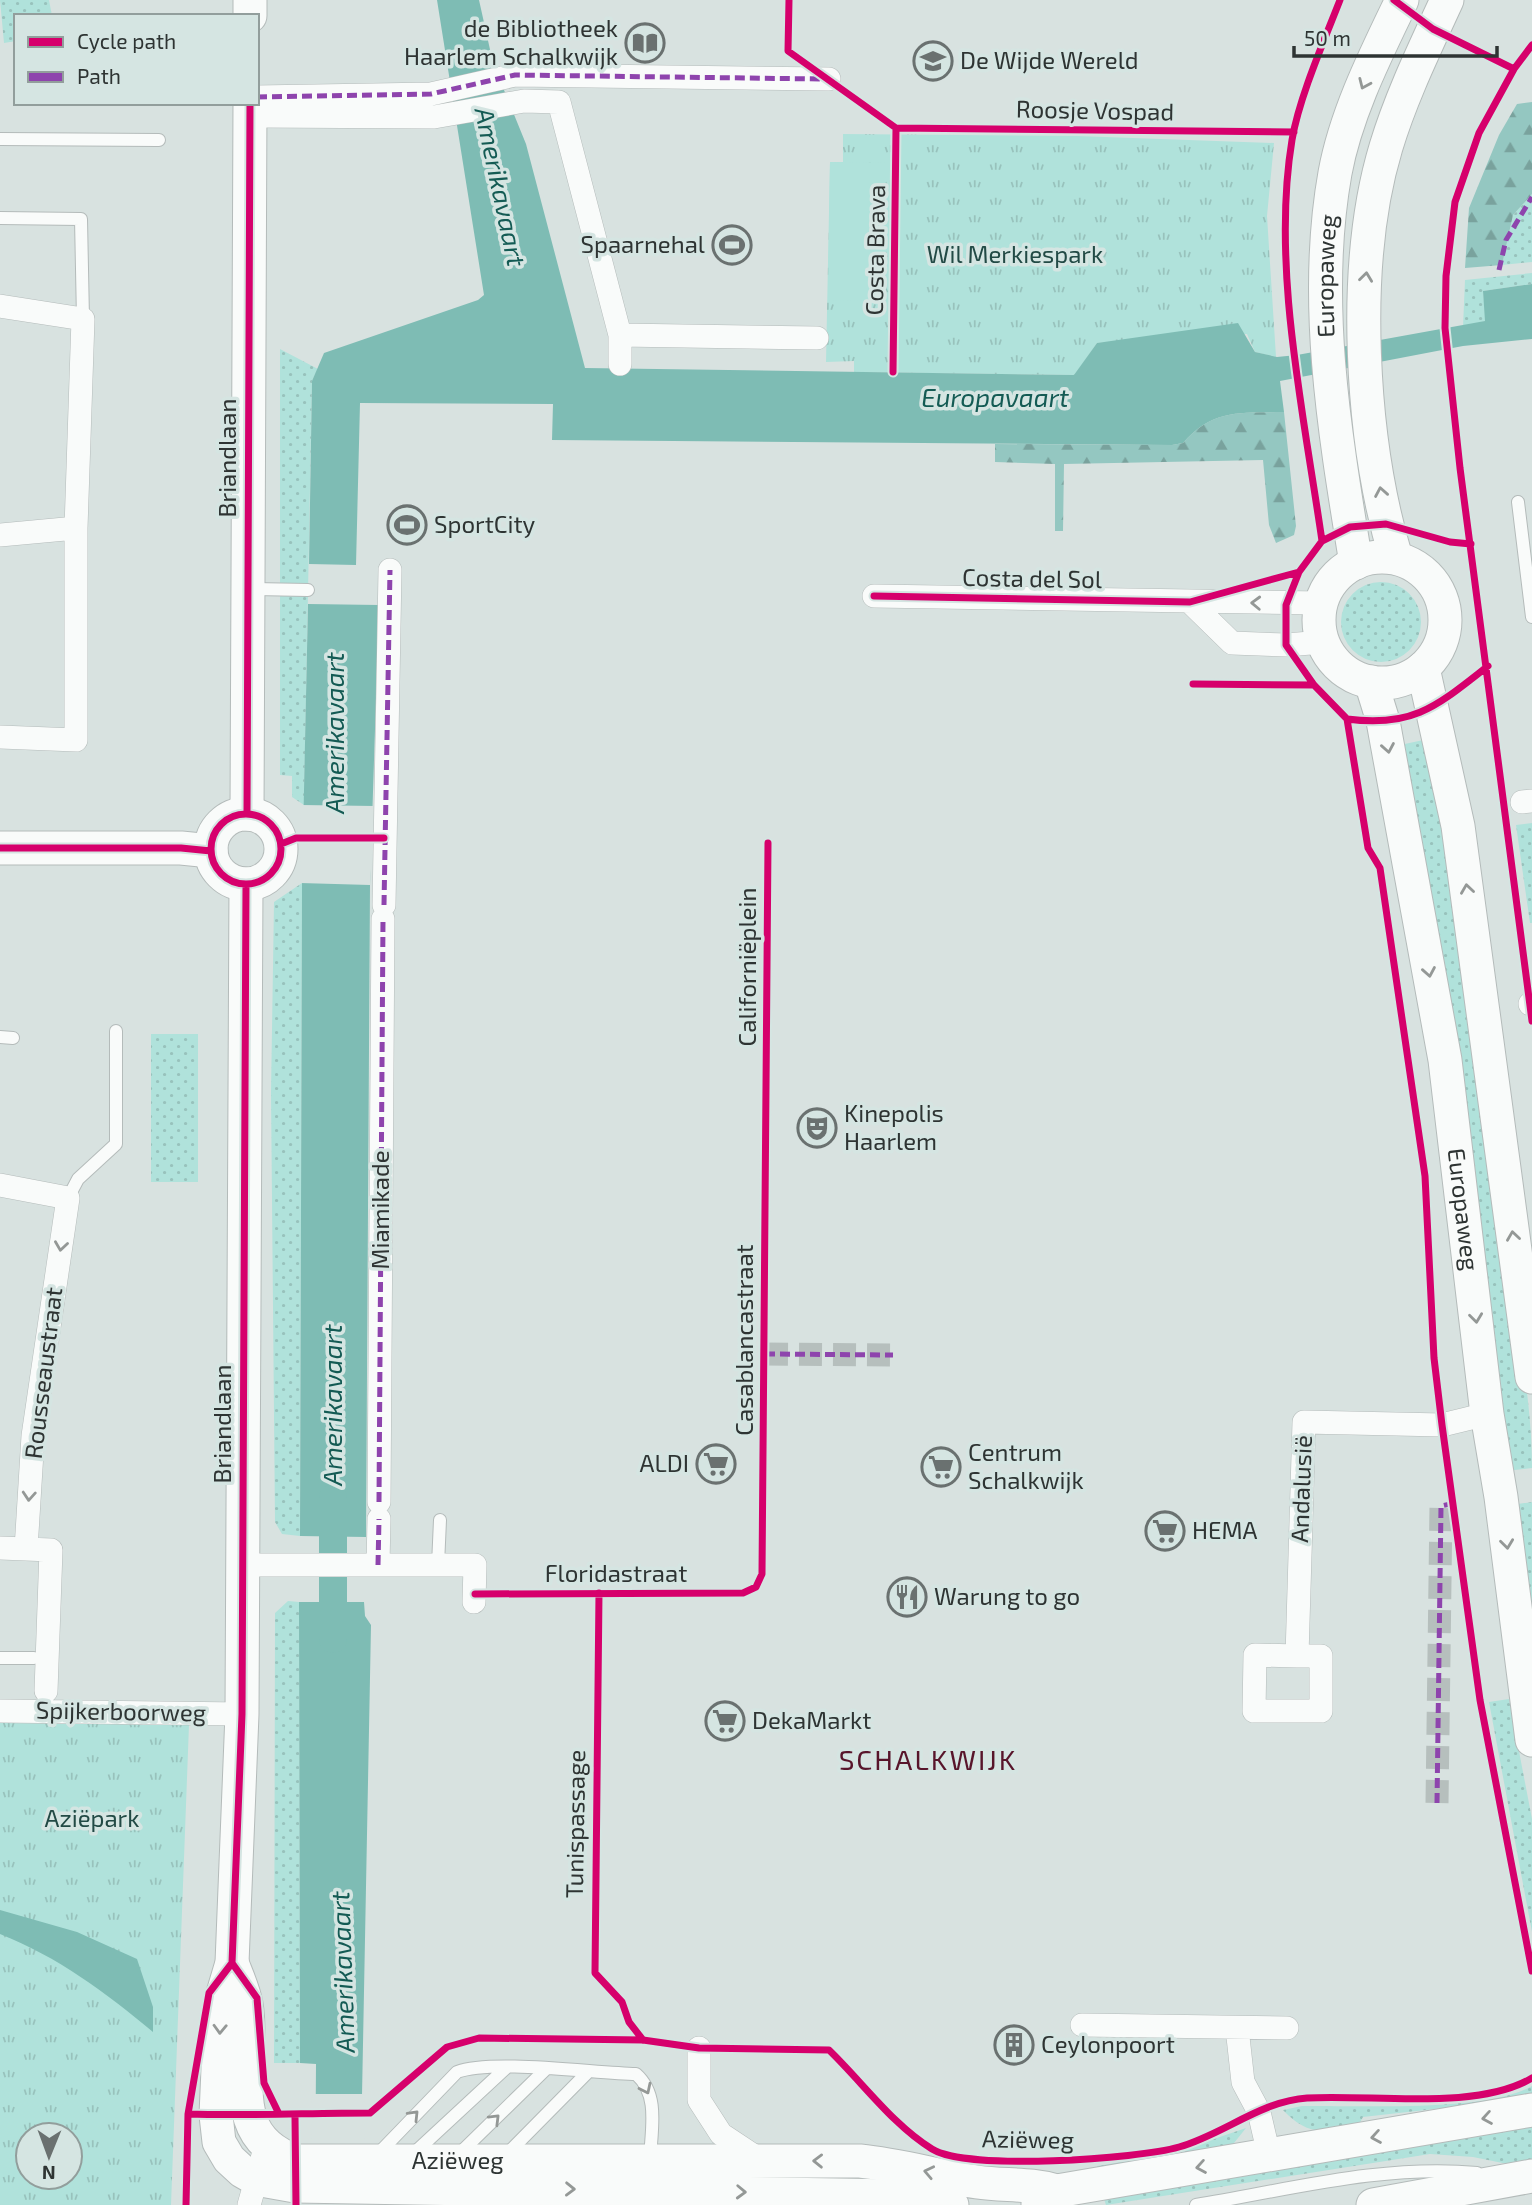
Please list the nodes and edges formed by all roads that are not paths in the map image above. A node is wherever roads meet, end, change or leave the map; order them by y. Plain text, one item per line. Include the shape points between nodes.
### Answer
1 (1402, 0) edge
2 (1447, 0) edge
3 (830, 79) dead end
4 (252, 105) edge
5 (433, 105) junction
6 (0, 139) edge
7 (159, 140) dead end
8 (0, 218) edge
9 (0, 306) edge
10 (83, 319) junction
11 (620, 335) junction
12 (817, 338) dead end
13 (620, 364) dead end
14 (1518, 502) dead end
15 (76, 528) junction
16 (0, 535) edge
17 (1396, 558) junction
18 (1356, 563) junction
19 (390, 570) dead end
20 (247, 589) junction
21 (308, 590) dead end
22 (874, 596) dead end
23 (1190, 601) junction
24 (1321, 603) junction
25 (1532, 618) edge
26 (1323, 642) junction
27 (1423, 668) junction
28 (1371, 682) junction
29 (0, 737) edge
30 (247, 814) junction
31 (0, 848) edge
32 (211, 851) junction
33 (246, 884) junction
34 (116, 1031) dead end
35 (0, 1185) edge
36 (68, 1198) junction
37 (1532, 1377) edge
38 (1487, 1414) junction
39 (440, 1520) dead end
40 (0, 1548) edge
41 (26, 1549) junction
42 (241, 1565) junction
43 (374, 1565) junction
44 (438, 1565) junction
45 (474, 1602) dead end
46 (1297, 1656) dead end
47 (0, 1658) edge
48 (34, 1658) dead end
49 (46, 1691) dead end
50 (0, 1711) edge
51 (242, 1714) junction
52 (1532, 1740) edge
53 (232, 1963) junction
54 (1082, 2025) dead end
55 (1237, 2028) junction
56 (1287, 2028) dead end
57 (699, 2048) dead end
58 (506, 2068) junction
59 (545, 2070) junction
60 (587, 2073) junction
61 (1532, 2110) edge
62 (266, 2145) junction
63 (1269, 2155) junction
64 (760, 2160) junction
65 (435, 2166) junction
66 (311, 2174) junction
67 (655, 2177) junction
68 (1526, 2182) edge
69 (981, 2183) junction
70 (253, 2192) edge
71 (1047, 2198) edge
72 (952, 2205) edge
73 (1005, 2205) edge
74 (1196, 2205) edge
75 (1373, 2205) edge

1 -> 18 main road, Europaweg via 1355,104 1335,172 1326,259 1328,361
17 -> 2 main road, Europaweg via 1376,462 1364,292 1385,149
3 - 5 street via 515,75
4 - 5 street
4 - 20 main road, Briandlaan
5 - 11 street via 559,102
6 - 7 lane
8 - 10 lane via 81,219
9 - 10 street
10 - 15 street
11 - 12 street
11 - 13 street
14 - 25 lane
15 - 16 street
15 - 29 street via 76,740
17 - 18 main road
17 - 27 main road via 1426,575 1443,605 1442,639
18 - 24 main road via 1340,572
19 - 43 street, Miamikade via 379,1511
20 - 21 lane
20 - 30 main road, Briandlaan
22 - 23 street, Costa del Sol
24 -> 23 street, Costa del Sol
23 - 26 street via 1232,643
24 - 26 main road
26 - 28 main road via 1342,668
27 - 28 main road via 1407,678
37 -> 27 main road, Europaweg via 1458,826
28 -> 38 main road, Europaweg via 1385,730 1445,1060
30 - 32 main road via 225,821 212,839
30 - 33 main road via 270,823 281,844 281,856 268,877
31 - 32 main road
32 - 33 main road via 213,862 226,878
33 - 42 main road, Briandlaan
34 - 36 lane, Rousseaustraat via 116,1144 78,1179
35 - 36 street
36 -> 41 street, Rousseaustraat via 33,1436
38 - 46 street, Andalusië via 1442,1424 1304,1422
38 -> 52 main road, Europaweg
39 - 44 lane
40 - 41 street
41 - 49 street via 51,1550
42 - 43 street
42 - 51 main road, Briandlaan
43 - 44 street
44 - 45 street via 475,1565
47 - 48 lane
50 - 51 street, Spijkerboorweg
51 - 53 main road, Briandlaan
53 - 62 main road, Briandlaan via 246,2004 247,2114
53 -> 70 main road, Briandlaan via 221,2000 216,2115 219,2142
54 - 55 street
55 - 56 street
55 - 63 street via 1243,2082 1259,2112
57 - 64 street via 699,2100 721,2134
58 - 59 lane
58 - 65 lane
65 -> 58 lane via 457,2072
59 - 60 lane
65 -> 59 lane
60 - 65 lane
60 -> 67 lane via 635,2074 645,2082 652,2096
61 -> 63 main road, Aziëweg
62 - 66 main road, Aziëweg
62 - 70 street
63 -> 71 main road, Aziëweg
64 - 67 main road, Aziëweg
69 -> 64 main road, Aziëweg via 895,2165
65 - 66 main road, Aziëweg
65 - 67 main road, Aziëweg
65 -> 67 main road, Aziëweg
66 - 70 main road, Aziëweg
67 -> 72 main road, Aziëweg via 919,2197
68 - 74 lane via 1429,2170
68 - 75 main road
69 - 71 main road, Aziëweg via 1038,2185
69 - 73 main road, Aziëweg

